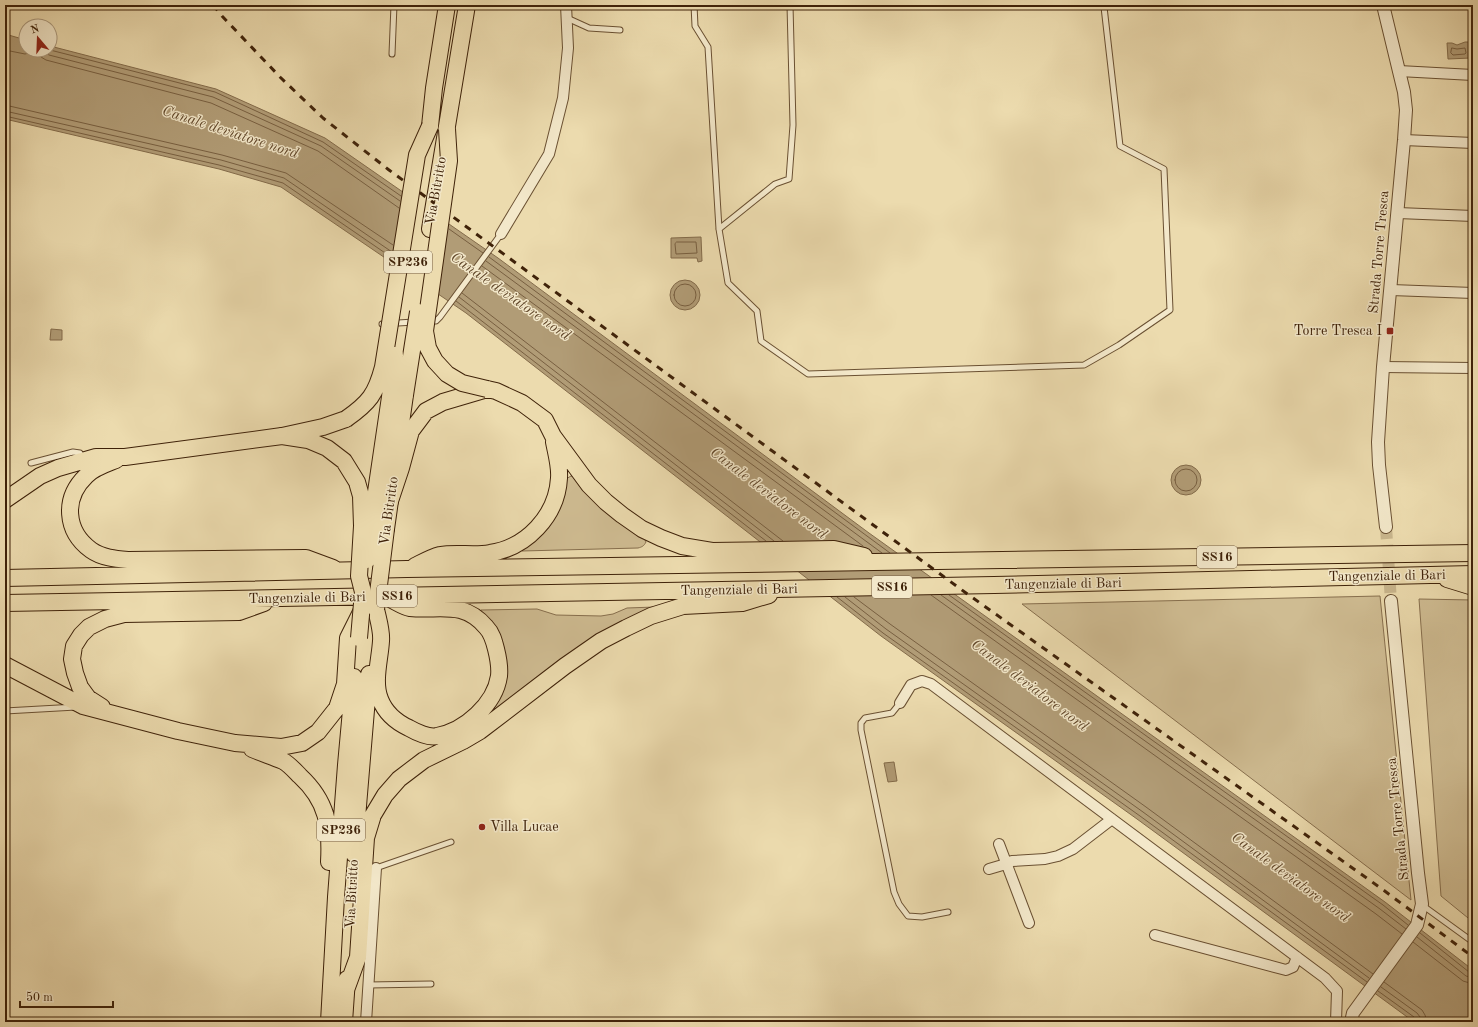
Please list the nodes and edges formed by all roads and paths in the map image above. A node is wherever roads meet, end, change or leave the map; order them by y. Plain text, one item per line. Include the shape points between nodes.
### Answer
1 (394, 5) edge
2 (447, 5) edge
3 (468, 5) edge
4 (566, 5) edge
5 (694, 5) edge
6 (790, 5) edge
7 (1383, 5) edge
8 (1104, 7) dead end
9 (568, 18) junction
10 (620, 30) dead end
11 (392, 54) dead end
12 (1399, 71) junction
13 (1473, 75) edge
14 (430, 126) junction
15 (447, 129) junction
16 (1404, 140) junction
17 (1473, 143) edge
18 (1398, 213) junction
19 (1473, 216) edge
20 (719, 229) junction
21 (501, 234) joint
22 (1390, 290) junction
23 (1473, 293) edge
24 (382, 324) dead end
25 (1383, 367) junction
26 (1473, 368) edge
27 (487, 389) junction
28 (397, 396) junction
29 (282, 436) junction
30 (553, 436) junction
31 (126, 457) junction
32 (84, 460) junction
33 (31, 463) dead end
34 (5, 500) edge
35 (389, 504) junction
36 (366, 526) junction
37 (1386, 527) tunnel mouth
38 (1473, 553) edge
39 (767, 557) junction
40 (406, 569) junction
41 (340, 571) junction
42 (1473, 574) edge
43 (1432, 575) junction
44 (5, 578) edge
45 (1473, 587) edge
46 (789, 589) junction
47 (279, 598) junction
48 (1391, 601) tunnel mouth
49 (5, 603) edge
50 (374, 605) junction
51 (366, 638) junction
52 (5, 665) edge
53 (900, 703) joint
54 (83, 706) junction
55 (5, 711) edge
56 (112, 713) junction
57 (235, 743) junction
58 (1112, 819) junction
59 (451, 842) dead end
60 (999, 844) dead end
61 (1006, 864) junction
62 (376, 868) joint
63 (989, 869) dead end
64 (1422, 904) junction
65 (948, 912) dead end
66 (1029, 923) dead end
67 (1155, 935) dead end
68 (1473, 942) edge
69 (1297, 957) junction
70 (431, 984) dead end
71 (368, 985) junction
72 (346, 990) junction
73 (1352, 1017) edge
74 (330, 1018) edge
75 (344, 1022) edge
76 (366, 1022) edge
77 (1336, 1022) edge

1 - 11 lane
2 - 14 main road, Via Bitritto / SP236
3 - 15 main road, Via Bitritto / SP236
4 - 9 street
5 - 20 lane via 695,26 708,47
6 - 20 lane via 794,125 789,179 775,184
7 - 12 street, Strada Torre Tresca
8 - 20 lane via 1120,146 1164,169 1170,310 1119,345 1084,365 808,374 761,341 757,311 728,283
9 - 10 lane via 589,28
9 - 21 street via 563,98 549,154
12 - 13 street
12 - 16 street, Strada Torre Tresca via 1406,110
14 - 28 main road, Via Bitritto / SP236, bridge via 408,267
14 - 29 main road, bridge via 417,155 379,385 360,410 346,419
15 - 27 main road, bridge via 449,161 425,331 428,348 435,361 447,374 462,383
15 - 28 main road, Via Bitritto / SP236, bridge via 429,236
16 - 17 street
16 - 18 street, Strada Torre Tresca
18 - 19 street
18 - 22 street, Strada Torre Tresca
21 - 24 lane, bridge via 436,321
22 - 23 street
22 - 25 street, Strada Torre Tresca
25 - 26 street
25 - 37 street, Strada Torre Tresca via 1378,442
27 - 30 main road via 522,403 545,420
27 - 35 main road via 443,402 426,411 411,431
28 - 35 main road, Via Bitritto / SP236
28 - 36 main road, Via Bitritto / SP236
29 - 31 main road
29 - 36 main road via 308,440 327,448 344,461 357,482
30 - 39 main road via 589,485 606,502 642,529 682,546
30 - 40 main road via 560,477 556,496 539,527 527,538 511,548 489,554 440,555
31 - 32 main road via 96,457
31 - 41 main road via 102,465 86,475 75,489 69,506 71,523 77,537 92,551 109,558 129,560 306,558
32 - 33 lane via 80,453 73,452
32 - 34 main road via 40,476
35 - 50 main road, Via Bitritto / SP236, bridge
36 - 50 main road, Via Bitritto / SP236, bridge via 358,576 363,592
38 - 39 main road, Tangenziale di Bari / SS16 via 884,562 834,549
39 - 40 main road, Tangenziale di Bari / SS16
40 - 41 main road, Tangenziale di Bari / SS16
41 - 44 main road, Tangenziale di Bari / SS16
42 - 43 main road, Tangenziale di Bari / SS16
43 - 45 main road
43 - 46 main road, Tangenziale di Bari / SS16
46 - 50 main road, Tangenziale di Bari / SS16
46 - 72 main road via 742,603 683,606 651,616 626,628 600,641 480,731 424,760 399,779 373,815 366,838 358,957
47 - 49 main road, Tangenziale di Bari / SS16
47 - 50 main road, Tangenziale di Bari / SS16
47 - 56 main road via 239,612 124,614 88,627 74,646 72,659 75,673 80,687 88,698
48 - 64 street, Strada Torre Tresca
50 - 50 main road via 456,608 471,614 486,627 496,646 499,676 494,692 485,707 473,719 454,730 436,736 416,733 398,723 388,712 379,698 377,683 381,640
50 - 51 main road, Via Bitritto / SP236, bridge
50 - 57 main road via 348,638 345,684 337,708 318,732 302,743 281,747
51 - 72 main road, Via Bitritto / SP236
51 - 74 main road, Via Bitritto / SP236 via 346,766
52 - 54 main road
53 - 58 street via 911,685 922,681 931,684
53 - 65 lane via 892,713 865,718 861,723 894,892 908,916 922,917
54 - 55 lane
54 - 56 main road
56 - 57 main road
57 - 74 main road via 285,762 312,787 323,806 329,848 322,952
58 - 61 street via 1073,849 1058,856 1012,861
58 - 69 street
59 - 62 lane, Via Bitritto
60 - 61 street
61 - 63 street
61 - 66 street
62 - 71 street, Via Bitritto
64 - 68 lane
64 - 73 street, Strada Torre Tresca via 1418,925
67 - 69 street via 1286,970 1293,967
69 - 77 street via 1338,991
70 - 71 lane
71 - 76 street, Via Bitritto
72 - 75 main road, Via Bitritto / SP236

